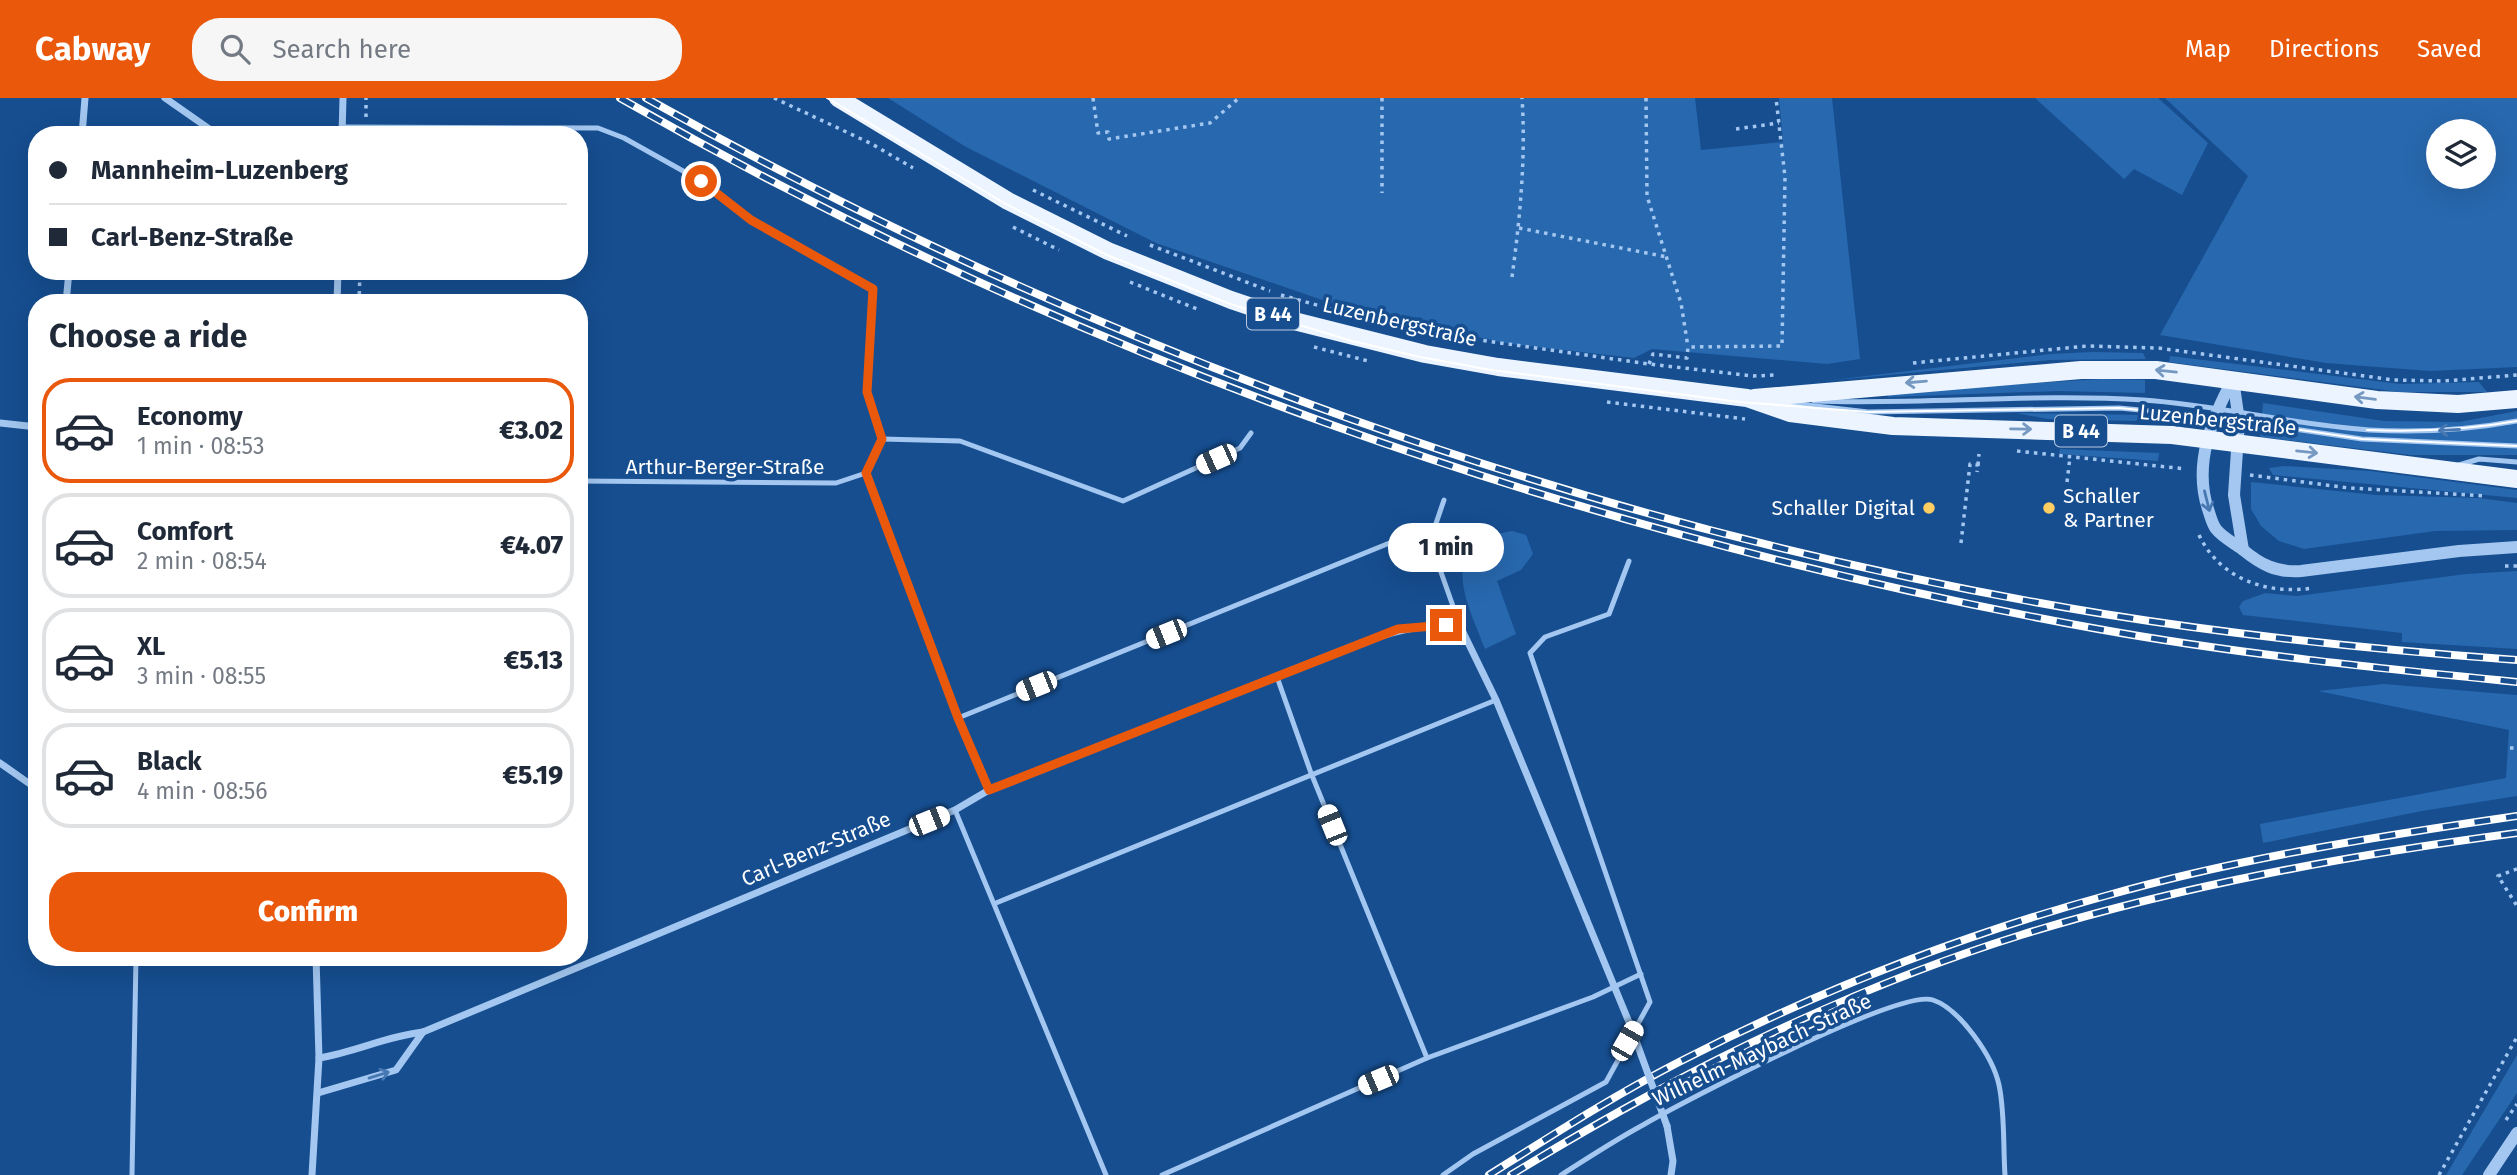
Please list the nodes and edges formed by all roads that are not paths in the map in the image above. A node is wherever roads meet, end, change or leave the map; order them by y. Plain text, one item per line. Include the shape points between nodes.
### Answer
1 (85, 98) edge
2 (165, 98) edge
3 (344, 98) edge
4 (837, 99) edge
5 (83, 126) edge
6 (205, 126) edge
7 (343, 126) edge
8 (588, 128) edge
9 (2233, 379) junction
10 (1747, 398) junction
11 (2517, 399) edge
12 (2216, 413) junction
13 (2239, 416) junction
14 (2517, 421) edge
15 (0, 423) edge
16 (28, 426) edge
17 (1251, 433) dead end
18 (882, 439) junction
19 (2208, 439) junction
20 (2239, 444) junction
21 (2517, 446) edge
22 (2517, 462) edge
23 (2446, 469) junction
24 (866, 473) junction
25 (2517, 479) edge
26 (588, 481) edge
27 (1444, 500) dead end
28 (1430, 541) junction
29 (2517, 547) edge
30 (2243, 550) junction
31 (1629, 561) dead end
32 (1460, 626) junction
33 (1277, 677) junction
34 (1496, 700) junction
35 (958, 718) junction
36 (0, 763) edge
37 (1311, 774) junction
38 (28, 783) edge
39 (989, 790) junction
40 (955, 810) junction
41 (996, 903) junction
42 (588, 963) edge
43 (136, 966) edge
44 (316, 966) edge
45 (581, 966) edge
46 (1641, 974) junction
47 (423, 1032) junction
48 (319, 1058) junction
49 (1427, 1058) junction
50 (318, 1093) junction
51 (2517, 1133) edge
52 (132, 1175) edge
53 (312, 1175) edge
54 (1106, 1175) edge
55 (1161, 1175) edge
56 (1443, 1175) edge
57 (1562, 1175) edge
58 (1671, 1175) edge
59 (2004, 1175) edge
60 (2489, 1175) edge

1 - 5 street
2 - 6 street
3 - 7 street
4 - 10 main road, Luzenbergstraße / B 44 via 1008,201 1108,251 1231,300 1425,354
8 - 18 lane via 624,138 701,181 751,220 873,289 867,392
9 -> 10 main road, Luzenbergstraße / B 44 via 2156,370 2081,370
11 -> 9 main road, Luzenbergstraße / B 44 via 2458,404 2377,400
9 - 12 street
9 - 13 street
10 - 12 lane via 1868,412 2064,407
10 -> 19 main road, Luzenbergstraße / B 44 via 1790,414 1894,426 2100,431
12 - 13 lane
12 - 19 street
14 -> 13 lane via 2421,432
13 - 20 street
13 - 21 lane via 2362,439
15 - 16 street
17 - 18 lane via 1240,448 1122,501 960,441
18 - 24 lane
19 - 20 main road, Luzenbergstraße / B 44
19 -> 30 street via 2204,496 2215,528
20 -> 23 main road, Luzenbergstraße / B 44
20 - 30 street via 2234,495
22 - 23 lane via 2479,458
23 - 25 main road, Luzenbergstraße / B 44
24 - 26 lane, Arthur-Berger-Straße via 836,483
24 - 35 lane
27 - 28 lane
28 - 32 lane
28 - 35 lane via 1392,542
29 - 30 street via 2293,572 2266,566
31 - 46 lane via 1609,614 1545,637 1530,653
32 - 33 street, Carl-Benz-Straße via 1398,629
32 - 34 street
33 - 37 lane
33 - 39 street, Carl-Benz-Straße
34 - 37 lane
34 - 58 street, bridge via 1631,1027 1667,1126
35 - 39 lane
36 - 38 street
37 - 41 lane
37 - 49 lane
39 - 40 street, Carl-Benz-Straße
40 - 41 lane
40 - 42 street, Carl-Benz-Straße
41 - 54 lane
43 - 52 lane
44 - 48 street
45 - 47 street, Carl-Benz-Straße
46 - 49 lane via 1593,997
46 - 56 lane via 1650,1002 1606,1082
47 - 48 street, Carl-Benz-Straße via 396,1035
50 -> 47 street via 396,1070
48 - 50 street
49 - 55 lane
50 - 53 street
51 - 60 street
57 - 59 lane, Wilhelm-Maybach-Straße via 1642,1125 1711,1090 1829,1032 1913,999 1931,999 1955,1012 1975,1036 1999,1084

